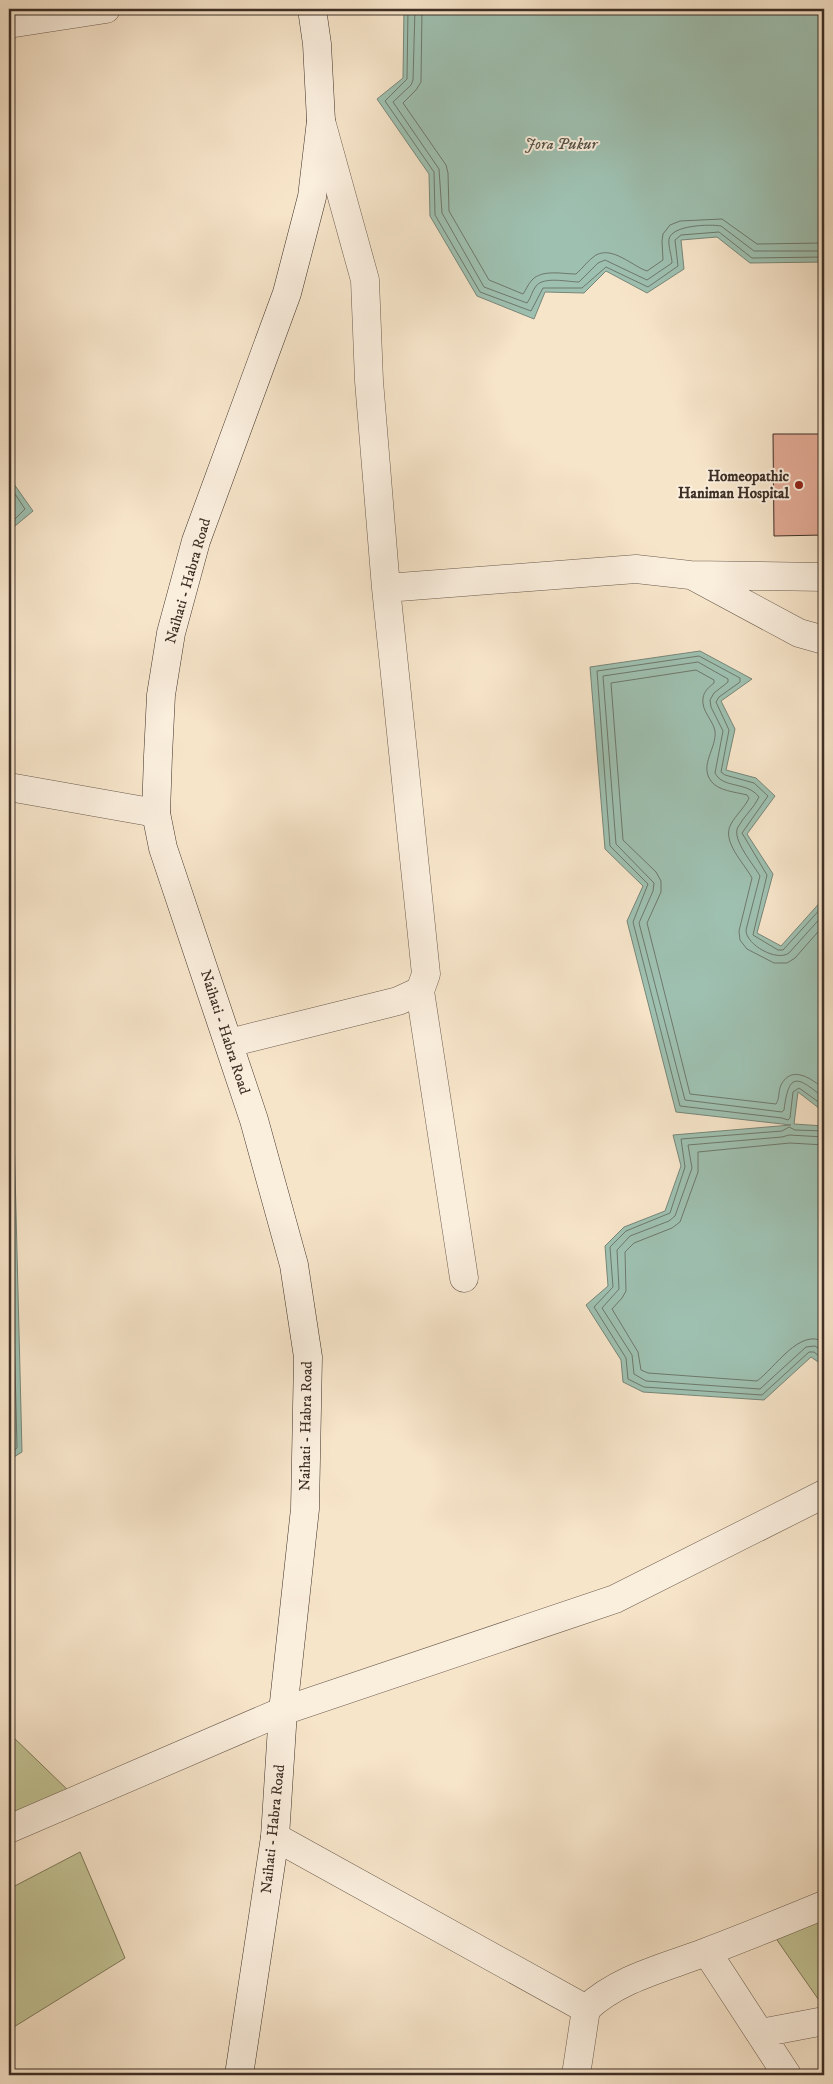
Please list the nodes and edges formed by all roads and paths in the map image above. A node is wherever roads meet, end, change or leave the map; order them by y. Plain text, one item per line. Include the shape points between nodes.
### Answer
1 (106, 9) edge
2 (312, 9) edge
3 (72, 11) edge
4 (9, 22) edge
5 (321, 121) junction
6 (690, 575) junction
7 (824, 577) edge
8 (386, 588) junction
9 (824, 640) edge
10 (9, 787) edge
11 (156, 813) junction
12 (420, 990) junction
13 (229, 1043) junction
14 (464, 1278) dead end
15 (824, 1494) edge
16 (283, 1711) junction
17 (9, 1829) edge
18 (275, 1837) junction
19 (824, 1905) edge
20 (707, 1952) junction
21 (586, 2009) junction
22 (824, 2021) edge
23 (761, 2033) junction
24 (239, 2075) edge
25 (576, 2075) edge
26 (787, 2075) edge

1 - 3 street
2 - 5 street, Naihati - Habra Road
3 - 4 street
5 - 8 street via 365,280 369,381
5 - 11 street, Naihati - Habra Road via 312,197 288,293 196,541 171,632 161,695
6 - 7 street
6 - 8 street via 636,570
6 - 9 street via 799,633
8 - 12 street via 426,974
10 - 11 street
11 - 13 street, Naihati - Habra Road via 163,848
12 - 13 street via 398,1001
12 - 14 street
13 - 16 street, Naihati - Habra Road via 294,1265 308,1357 305,1509
15 - 16 street via 615,1598
16 - 17 street
16 - 18 street, Naihati - Habra Road
18 - 21 street
18 - 24 street, Naihati - Habra Road
19 - 20 street
20 - 21 street via 622,1983
20 - 23 street
21 - 25 street
22 - 23 street
23 - 26 street

